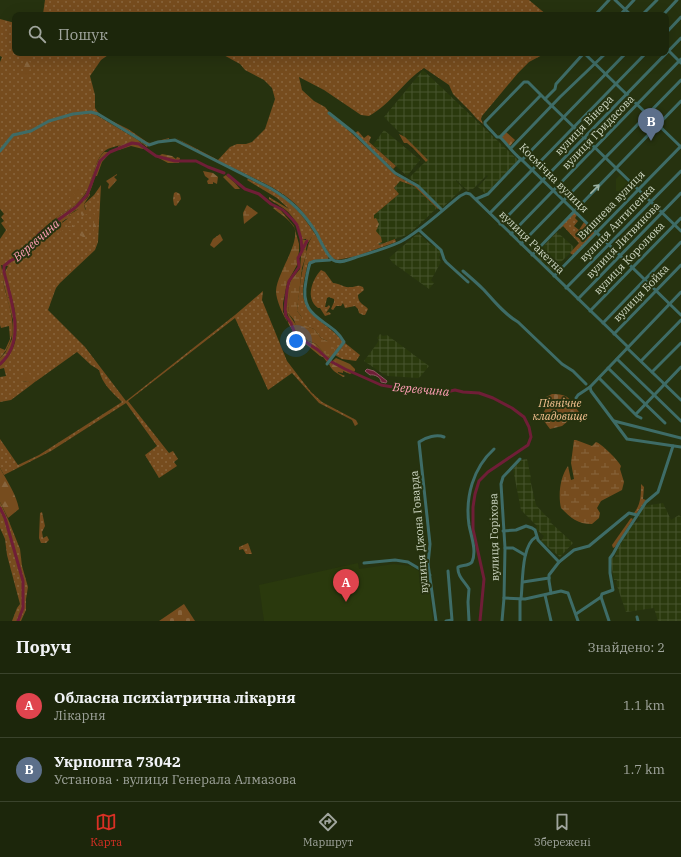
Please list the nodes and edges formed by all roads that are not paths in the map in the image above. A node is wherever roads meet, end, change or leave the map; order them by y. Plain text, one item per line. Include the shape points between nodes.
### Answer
1 (609, 0) edge
2 (615, 0) edge
3 (634, 0) edge
4 (657, 0) edge
5 (677, 0) edge
6 (625, 10) junction
7 (598, 12) edge
8 (627, 12) edge
9 (645, 12) edge
10 (665, 12) edge
11 (681, 17) edge
12 (669, 30) edge
13 (681, 38) edge
14 (669, 48) edge
15 (669, 52) edge
16 (581, 56) edge
17 (587, 56) edge
18 (603, 56) edge
19 (623, 56) edge
20 (643, 56) edge
21 (662, 56) edge
22 (680, 61) edge
23 (595, 64) junction
24 (606, 74) junction
25 (681, 80) edge
26 (616, 84) junction
27 (627, 94) junction
28 (541, 95) junction
29 (545, 99) junction
30 (681, 101) edge
31 (637, 104) junction
32 (552, 106) junction
33 (329, 112) dead end
34 (648, 115) junction
35 (563, 117) junction
36 (658, 125) junction
37 (574, 127) junction
38 (499, 137) junction
39 (584, 138) junction
40 (681, 147) edge
41 (511, 148) junction
42 (595, 148) junction
43 (0, 151) edge
44 (606, 158) junction
45 (521, 160) junction
46 (616, 168) junction
47 (533, 170) junction
48 (681, 171) edge
49 (542, 181) junction
50 (553, 190) junction
51 (638, 190) junction
52 (681, 193) edge
53 (476, 199) junction
54 (564, 200) junction
55 (651, 202) junction
56 (442, 210) junction
57 (574, 211) junction
58 (490, 213) junction
59 (662, 213) junction
60 (681, 218) edge
61 (500, 224) junction
62 (674, 225) junction
63 (419, 230) junction
64 (681, 231) edge
65 (511, 234) junction
66 (596, 234) junction
67 (681, 242) edge
68 (521, 244) junction
69 (609, 245) junction
70 (532, 255) junction
71 (620, 256) junction
72 (332, 259) junction
73 (681, 265) edge
74 (632, 268) junction
75 (462, 271) dead end
76 (554, 276) junction
77 (644, 280) junction
78 (468, 282) dead end
79 (566, 288) junction
80 (656, 290) junction
81 (681, 292) edge
82 (578, 299) junction
83 (670, 304) junction
84 (590, 311) junction
85 (681, 315) edge
86 (681, 320) edge
87 (603, 323) junction
88 (614, 334) junction
89 (681, 343) edge
90 (628, 348) junction
91 (617, 359) junction
92 (641, 361) junction
93 (329, 362) dead end
94 (681, 367) edge
95 (608, 368) junction
96 (652, 372) junction
97 (599, 378) junction
98 (586, 384) dead end
99 (665, 384) junction
100 (590, 387) junction
101 (681, 392) edge
102 (655, 394) junction
103 (677, 396) junction
104 (576, 398) dead end
105 (681, 400) edge
106 (645, 404) junction
107 (636, 414) junction
108 (641, 418) dead end
109 (681, 420) edge
110 (614, 421) junction
111 (665, 423) dead end
112 (444, 437) dead end
113 (681, 438) edge
114 (673, 446) junction
115 (680, 447) edge
116 (494, 449) dead end
117 (520, 459) dead end
118 (637, 515) junction
119 (503, 531) junction
120 (536, 537) junction
121 (505, 548) junction
122 (525, 555) junction
123 (559, 562) junction
124 (364, 564) dead end
125 (448, 571) dead end
126 (430, 575) junction
127 (549, 578) junction
128 (523, 582) junction
129 (551, 593) junction
130 (545, 595) junction
131 (601, 597) junction
132 (504, 598) junction
133 (520, 599) junction
134 (576, 614) junction
135 (637, 617) dead end
136 (436, 621) edge
137 (446, 621) edge
138 (469, 621) edge
139 (502, 621) edge
140 (520, 621) edge
141 (552, 621) edge
142 (578, 621) edge
143 (609, 621) edge
144 (638, 621) edge

1 - 7 street
2 - 6 street
3 - 6 street
4 - 9 street
5 - 10 street
6 - 8 street
11 - 12 street
13 - 14 street, вулиця Вінера
15 - 22 street
16 - 29 street
17 - 23 street
18 - 23 street
19 - 24 street
20 - 26 street
21 - 27 street, вулиця Вінера
22 - 31 street, вулиця Гридасова
23 - 24 street
23 - 32 street
24 - 26 street
24 - 35 street
25 - 34 street
26 - 27 street
26 - 37 street
27 - 31 street
27 - 39 street, вулиця Вінера
28 - 29 street
28 - 38 street
28 - 38 street, Космічна вулиця via 525,81 485,124
29 - 32 street
30 - 36 street
31 - 34 street
31 - 42 street, вулиця Гридасова
32 - 35 street
32 - 41 street
33 - 56 street via 395,173 418,186
34 - 36 street
34 - 44 street
35 - 37 street
35 - 45 street
36 - 40 street
36 - 46 street
37 - 39 street
37 - 47 street
38 - 41 street, Космічна вулиця
39 - 42 street
39 - 49 street, вулиця Вінера
40 - 51 street, Вишнева вулиця
41 - 45 street, Космічна вулиця
42 - 44 street
42 - 50 street, вулиця Гридасова
43 - 72 street via 13,135 31,131 73,114 94,112 149,145 174,140 284,196 301,212
44 - 46 street
44 - 54 street
45 - 47 street, Космічна вулиця
45 - 53 street via 487,195
46 - 51 street
57 -> 46 street
47 - 49 street, Космічна вулиця
47 - 58 street
48 - 55 street, вулиця Антипенка
49 - 50 street, Космічна вулиця
49 - 61 street, вулиця Вінера
50 - 54 street, Космічна вулиця
50 - 65 street, вулиця Гридасова
51 - 55 street
51 - 66 street, Вишнева вулиця
52 - 59 street, вулиця Литвинова
53 - 56 street via 464,193
53 - 58 street, вулиця Ракетна
54 - 57 street, Космічна вулиця
54 - 68 street
55 - 59 street
55 - 69 street, вулиця Антипенка
56 - 63 street
57 - 66 street, Космічна вулиця
57 - 70 street
58 - 61 street, вулиця Ракетна
59 - 62 street
59 - 71 street, вулиця Литвинова
60 - 62 street, вулиця Королюка
61 - 65 street, вулиця Ракетна
62 - 64 street
62 - 74 street, вулиця Королюка
63 - 72 street via 379,250 336,262
63 - 78 street via 441,250 446,262
65 - 68 street, вулиця Ракетна
66 - 69 street, Космічна вулиця
66 - 76 street, Вишнева вулиця
67 - 77 street
68 - 70 street, вулиця Ракетна
69 - 71 street, Космічна вулиця
69 - 79 street, вулиця Антипенка
70 - 76 street, вулиця Ракетна
71 - 74 street, Космічна вулиця
71 - 82 street, вулиця Литвинова
72 - 93 street via 310,263 304,291 309,310 340,335 344,342
73 - 80 street, вулиця Бойка
74 - 77 street, Космічна вулиця
74 - 84 street, вулиця Королюка
75 - 98 street
76 - 79 street, вулиця Ракетна
77 - 80 street, Космічна вулиця
77 - 87 street
79 - 82 street, вулиця Ракетна
80 - 83 street, Космічна вулиця
80 - 88 street, вулиця Бойка
81 - 83 street
82 - 84 street, вулиця Ракетна
83 - 85 street, Космічна вулиця
83 - 90 street
84 - 87 street, вулиця Ракетна
86 - 92 street
87 - 88 street, вулиця Ракетна
88 - 90 street, вулиця Ракетна
89 - 96 street
90 - 91 street
90 - 92 street, вулиця Ракетна
91 - 95 street
91 - 102 street
92 - 96 street, вулиця Ракетна
94 - 99 street
95 - 97 street
95 - 106 street
96 - 99 street, вулиця Ракетна
97 - 100 street
97 - 107 street
99 - 102 street
99 - 103 street, вулиця Ракетна
100 - 104 street
100 - 110 street
101 - 103 street
102 - 106 street
102 - 109 street
103 - 105 street, вулиця Ракетна
106 - 107 street
106 - 111 street
107 - 108 street
110 - 113 street
110 - 114 street via 629,440
112 - 126 street, вулиця Джона Говарда via 439,435 419,442 430,544
113 - 115 street
114 - 115 street
114 - 118 street via 658,492
116 - 138 street via 478,468 470,494 469,522 474,549 472,560 457,570 469,589
117 - 119 street, вулиця Горіхова via 502,480
118 - 123 street via 628,514 589,546 574,550
118 - 131 street via 610,558 613,590 602,594
119 - 120 street via 527,526 534,529
119 - 121 street, вулиця Горіхова
120 - 122 street via 531,541
120 - 123 street
121 - 122 street via 514,548
121 - 132 street, вулиця Горіхова
122 - 128 street
123 - 127 street
124 - 126 street via 395,560 408,562
125 - 137 street via 452,620
126 - 136 street, вулиця Джона Говарда
127 - 128 street
127 - 129 street
128 - 133 street
129 - 130 street
129 - 134 street via 567,592
130 - 133 street
130 - 141 street
131 - 134 street
131 - 143 street
132 - 133 street
132 - 139 street, вулиця Горіхова
133 - 140 street
134 - 142 street
135 - 144 street

